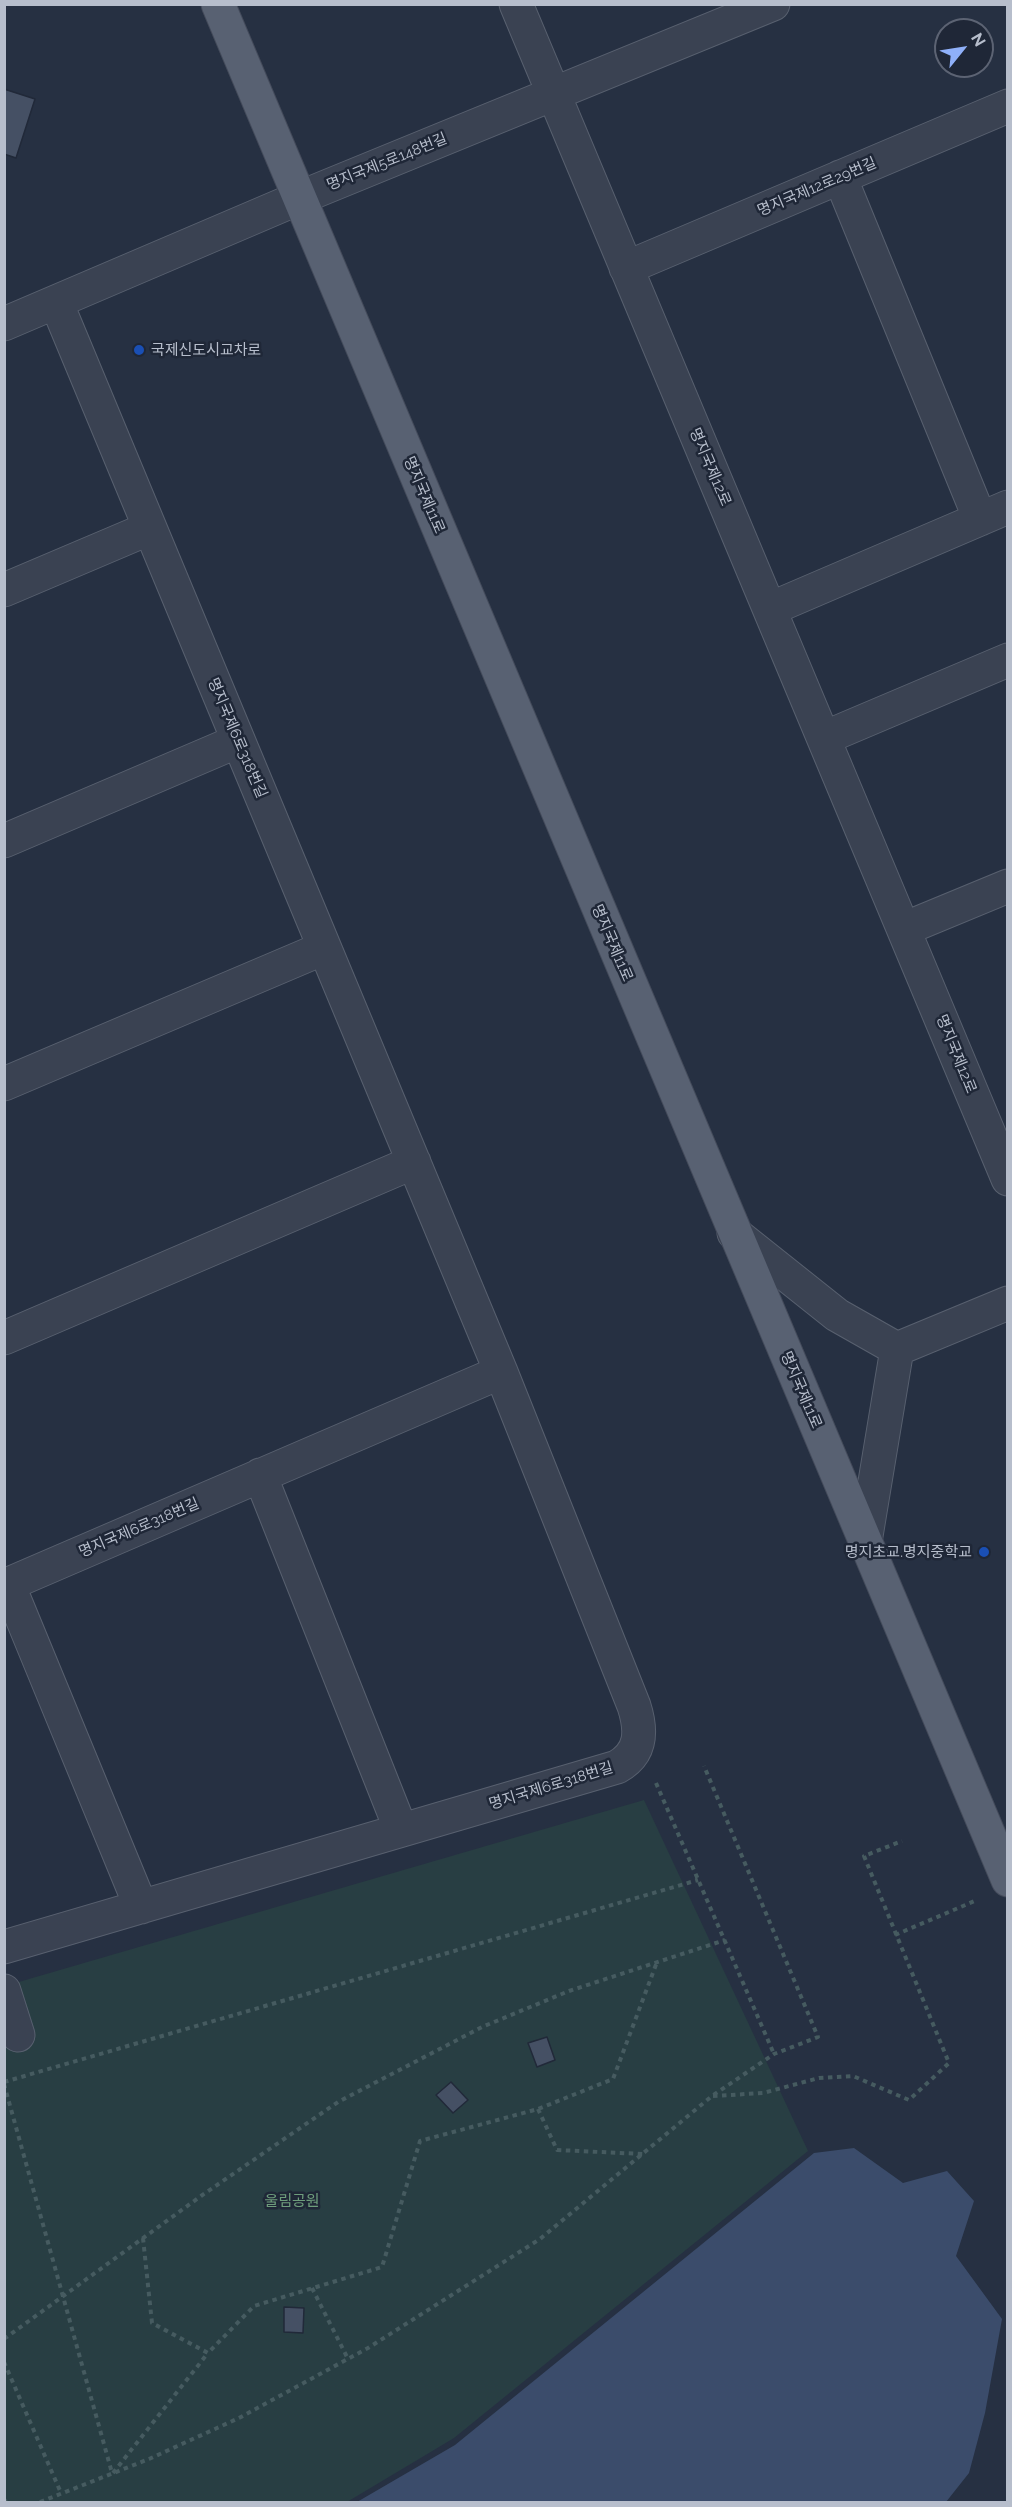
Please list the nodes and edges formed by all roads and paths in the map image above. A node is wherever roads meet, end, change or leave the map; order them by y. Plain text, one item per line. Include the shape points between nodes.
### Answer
1 (218, 4) edge
2 (516, 4) edge
3 (772, 4) edge
4 (554, 94) junction
5 (1008, 106) edge
6 (840, 177) junction
7 (299, 198) junction
8 (626, 268) junction
9 (56, 302) junction
10 (4, 324) edge
11 (994, 513) edge
12 (150, 528) junction
13 (4, 590) edge
14 (770, 609) junction
15 (1008, 660) edge
16 (824, 738) junction
17 (238, 741) junction
18 (4, 841) edge
19 (1008, 885) edge
20 (904, 929) junction
21 (324, 948) junction
22 (4, 1084) edge
23 (998, 1131) edge
24 (414, 1162) junction
25 (1008, 1179) edge
26 (734, 1233) junction
27 (1008, 1304) edge
28 (4, 1338) edge
29 (897, 1349) junction
30 (501, 1372) junction
31 (260, 1476) junction
32 (865, 1542) junction
33 (6, 1585) edge
34 (704, 1766) dead end
35 (655, 1779) dead end
36 (401, 1830) junction
37 (902, 1841) dead end
38 (698, 1880) junction
39 (997, 1888) edge
40 (141, 1907) junction
41 (895, 1935) junction
42 (724, 1940) junction
43 (4, 1947) edge
44 (658, 1961) junction
45 (4, 1991) edge
46 (18, 2036) dead end
47 (774, 2054) junction
48 (4, 2083) edge
49 (712, 2096) junction
50 (538, 2109) junction
51 (643, 2154) junction
52 (143, 2238) junction
53 (312, 2288) junction
54 (64, 2296) junction
55 (4, 2339) edge
56 (208, 2353) junction
57 (348, 2359) junction
58 (4, 2362) edge
59 (112, 2474) junction
60 (61, 2493) junction
61 (40, 2502) edge

1 - 7 main road, 명지국제11로
2 - 4 street, 명지국제12로
3 - 4 street, 명지국제5로148번길
4 - 7 street, 명지국제5로148번길
4 - 8 street, 명지국제12로
5 - 6 street, 명지국제12로29번길
6 - 8 street, 명지국제12로29번길
6 - 11 street
7 - 9 street, 명지국제5로148번길
7 - 26 main road, 명지국제11로
8 - 14 street, 명지국제12로
9 - 10 street, 명지국제5로148번길
9 - 12 street, 명지국제6로318번길
11 - 14 street
12 - 13 street
12 - 17 street, 명지국제6로318번길
14 - 16 street, 명지국제12로
15 - 16 street
16 - 20 street, 명지국제12로
17 - 18 street
17 - 21 street, 명지국제6로318번길
19 - 20 street
20 - 23 street, 명지국제12로
21 - 22 street
21 - 24 street, 명지국제6로318번길
23 - 25 street, 명지국제12로
24 - 28 street
24 - 30 street, 명지국제6로318번길
26 - 29 street via 837,1315
26 - 32 main road, 명지국제11로
27 - 29 street
29 - 32 street
30 - 31 street, 명지국제6로318번길
30 - 36 street, 명지국제6로318번길 via 634,1706 640,1736 631,1756 617,1767
31 - 33 street, 명지국제6로318번길
31 - 36 street
32 - 39 main road, 명지국제11로
33 - 40 street, 명지국제6로318번길
34 - 47 path via 818,2037
35 - 38 path
36 - 40 street, 명지국제6로318번길
37 - 41 path via 864,1856
38 - 42 path
38 - 48 path
39 - 41 path
40 - 43 street, 명지국제6로318번길
41 - 49 path via 949,2063 909,2100 854,2076 819,2078 763,2093
42 - 44 path
42 - 47 path
44 - 50 path via 613,2079
44 - 52 path via 569,1991 482,2027 338,2102
45 - 46 street
47 - 49 path
48 - 54 path
49 - 51 path
50 - 51 path via 557,2150
50 - 53 path via 420,2141 381,2267
51 - 57 path via 540,2239
52 - 54 path
52 - 56 path via 152,2323
53 - 56 path via 254,2306
53 - 57 path
54 - 55 path
54 - 59 path
56 - 59 path
57 - 59 path via 239,2418
58 - 60 path
59 - 60 path
60 - 61 path

